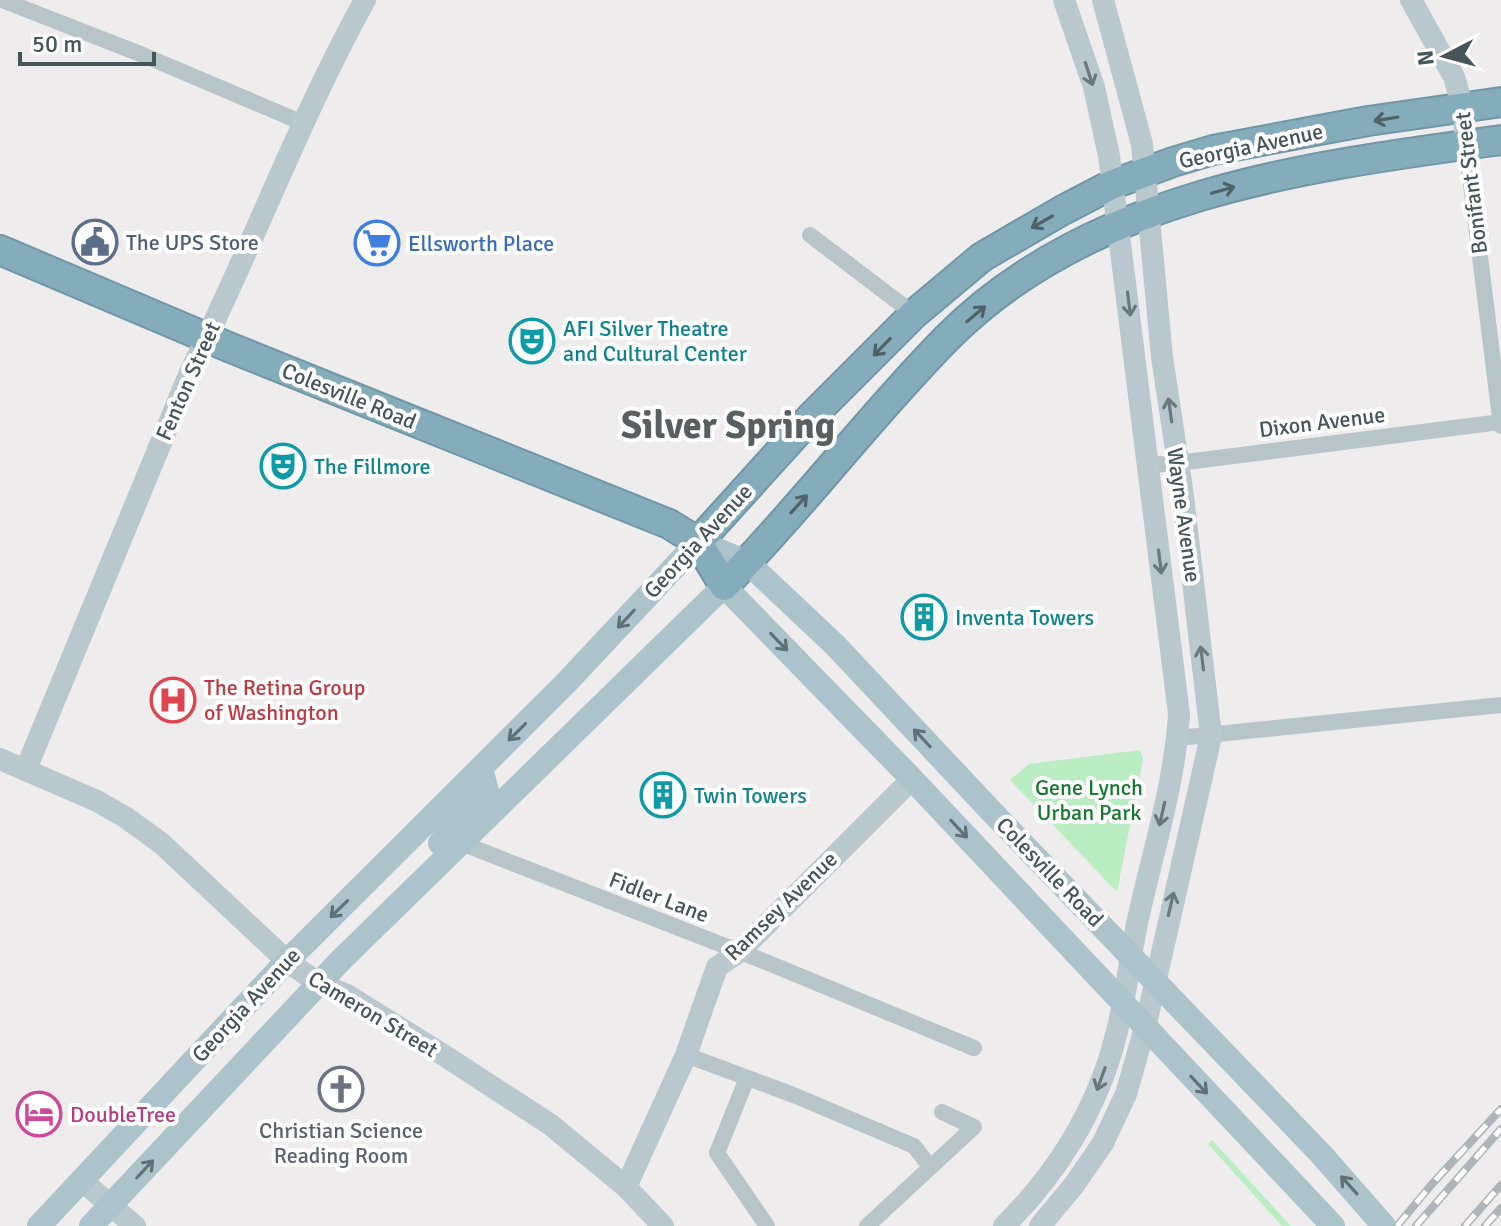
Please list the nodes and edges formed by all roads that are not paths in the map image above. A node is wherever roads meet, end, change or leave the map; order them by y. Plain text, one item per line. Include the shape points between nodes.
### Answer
1 (2, 0) edge
2 (365, 0) edge
3 (1064, 0) edge
4 (1103, 0) edge
5 (1411, 0) edge
6 (1501, 102) edge
7 (1463, 107) junction
8 (303, 123) junction
9 (1501, 140) edge
10 (1466, 144) junction
11 (1145, 173) junction
12 (1111, 185) junction
13 (1149, 215) junction
14 (1119, 227) junction
15 (810, 235) dead end
16 (0, 250) edge
17 (914, 314) junction
18 (207, 337) junction
19 (1501, 423) edge
20 (1178, 463) junction
21 (1149, 465) junction
22 (698, 542) junction
23 (747, 562) junction
24 (724, 586) junction
25 (1501, 705) edge
26 (1211, 736) junction
27 (1178, 738) junction
28 (0, 759) edge
29 (26, 769) junction
30 (481, 769) junction
31 (912, 779) junction
32 (461, 843) junction
33 (408, 895) junction
34 (739, 952) junction
35 (1131, 956) junction
36 (287, 961) junction
37 (1155, 981) junction
38 (318, 983) junction
39 (1123, 1004) junction
40 (1145, 1028) junction
41 (974, 1048) dead end
42 (686, 1055) junction
43 (747, 1078) junction
44 (942, 1112) dead end
45 (930, 1167) junction
46 (81, 1180) junction
47 (626, 1187) junction
48 (111, 1205) junction
49 (39, 1226) edge
50 (91, 1226) edge
51 (135, 1226) edge
52 (663, 1226) edge
53 (767, 1226) edge
54 (867, 1226) edge
55 (1004, 1226) edge
56 (1040, 1226) edge
57 (1333, 1226) edge
58 (1384, 1226) edge

1 - 8 street
2 - 8 street, Fenton Street
3 -> 12 street, Wayne Avenue via 1094,87
4 - 11 street, Wayne Avenue
5 - 7 street, Bonifant Street via 1448,64
6 - 7 highway, Georgia Avenue
7 - 10 street, Bonifant Street
7 -> 11 highway, Georgia Avenue via 1213,150
8 - 18 street, Fenton Street
9 - 10 highway, Georgia Avenue
13 -> 10 highway, Georgia Avenue via 1294,173
10 - 19 street, Bonifant Street
11 - 12 highway, Georgia Avenue
11 - 13 street, Wayne Avenue
12 - 14 street, Wayne Avenue
12 -> 17 highway, Georgia Avenue via 982,257
13 - 14 highway, Georgia Avenue
20 -> 13 street, Wayne Avenue
14 -> 21 street, Wayne Avenue
23 -> 14 highway, Georgia Avenue via 951,335 1038,267
15 - 17 street
16 - 18 highway, Colesville Road
17 -> 22 highway, Georgia Avenue
18 - 22 highway, Colesville Road via 669,524
18 - 29 street, Fenton Street
19 - 20 street, Dixon Avenue
20 - 21 street, Dixon Avenue
26 -> 20 street, Wayne Avenue
21 -> 27 street, Wayne Avenue
22 - 23 main road, Colesville Road
22 - 24 highway, Colesville Road
22 -> 30 main road, Georgia Avenue
23 - 24 highway, Georgia Avenue
35 -> 23 main road, Colesville Road via 835,645
24 -> 31 main road, Colesville Road
24 - 32 main road, Georgia Avenue
25 - 26 street
26 - 27 street
37 -> 26 street, Wayne Avenue
27 -> 35 street, Wayne Avenue
28 - 29 street, Cameron Street
29 - 36 street, Cameron Street via 97,801 161,843
30 - 33 main road via 487,791 418,866
30 -> 36 main road, Georgia Avenue
31 - 34 street, Ramsey Avenue
31 -> 39 main road, Colesville Road
32 - 33 main road, Georgia Avenue
32 - 34 street, Fidler Lane
33 - 38 main road, Georgia Avenue
34 - 41 street, Fidler Lane
34 - 42 street, Ramsey Avenue via 717,967
35 - 37 main road, Colesville Road
35 - 39 street, Wayne Avenue
36 - 38 street, Cameron Street
36 - 46 main road, Georgia Avenue
37 - 40 street, Wayne Avenue
58 -> 37 main road, Colesville Road
38 - 47 street, Cameron Street via 347,995 551,1125
48 -> 38 main road, Georgia Avenue
39 - 40 main road, Colesville Road
39 -> 55 street, Wayne Avenue via 1116,1037 1080,1129
40 - 56 street, Wayne Avenue via 1126,1094 1103,1143
40 -> 57 main road, Colesville Road
42 - 43 street
42 - 47 street, Ramsey Avenue
43 - 45 street via 914,1146
43 - 53 street via 717,1153
44 - 45 street via 974,1127
45 - 54 street
46 - 48 street
46 - 49 main road, Georgia Avenue
47 - 52 street, Cameron Street
48 - 50 main road, Georgia Avenue
48 - 51 street

